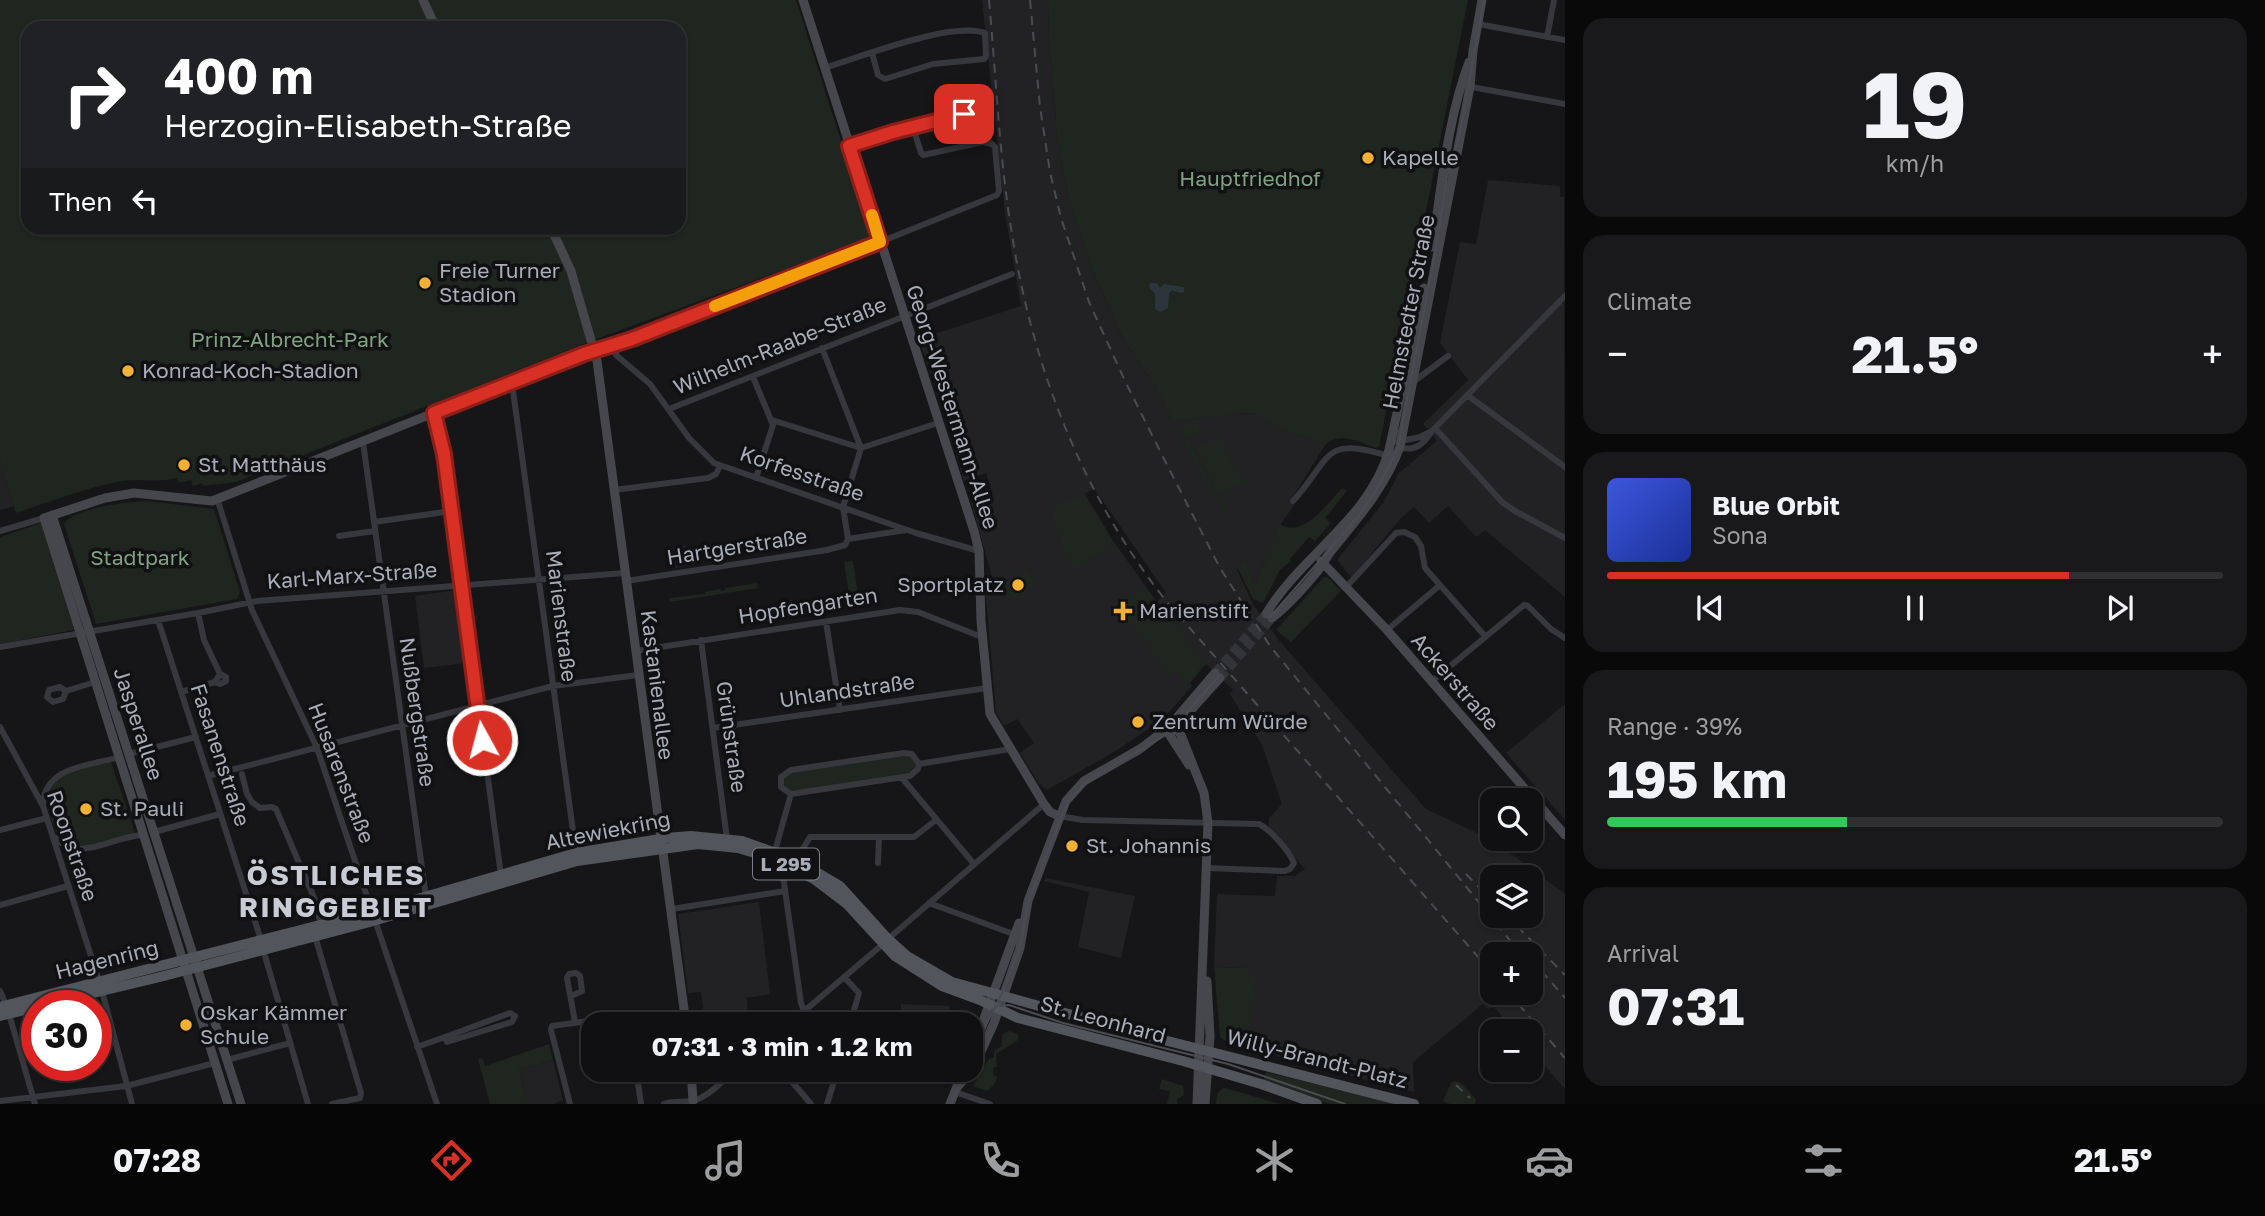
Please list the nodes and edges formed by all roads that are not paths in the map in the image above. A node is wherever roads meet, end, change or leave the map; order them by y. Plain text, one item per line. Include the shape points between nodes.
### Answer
1 (423, 0) edge
2 (803, 0) edge
3 (1482, 0) edge
4 (1554, 0) edge
5 (433, 21) edge
6 (1478, 24) junction
7 (1547, 37) junction
8 (1565, 40) edge
9 (872, 53) junction
10 (824, 68) junction
11 (1465, 86) junction
12 (1565, 104) edge
13 (989, 111) dead end
14 (913, 127) junction
15 (849, 146) junction
16 (1447, 149) junction
17 (1458, 152) junction
18 (554, 235) edge
19 (880, 242) junction
20 (1012, 274) dead end
21 (1565, 296) edge
22 (904, 316) junction
23 (617, 343) junction
24 (822, 348) junction
25 (595, 350) junction
26 (1448, 356) dead end
27 (752, 377) junction
28 (1413, 382) junction
29 (512, 383) junction
30 (1467, 395) junction
31 (669, 409) junction
32 (434, 413) junction
33 (1396, 418) junction
34 (772, 420) junction
35 (938, 423) junction
36 (1405, 425) junction
37 (1433, 429) junction
38 (1416, 437) junction
39 (363, 442) junction
40 (1400, 443) junction
41 (861, 448) junction
42 (1412, 449) junction
43 (1388, 456) junction
44 (720, 466) junction
45 (1565, 467) edge
46 (756, 478) junction
47 (1385, 479) junction
48 (614, 490) junction
49 (217, 498) junction
50 (1293, 501) dead end
51 (843, 507) junction
52 (452, 511) junction
53 (48, 516) junction
54 (374, 522) junction
55 (907, 530) junction
56 (0, 531) edge
57 (375, 531) junction
58 (340, 536) dead end
59 (848, 538) junction
60 (1565, 538) edge
61 (979, 551) junction
62 (1314, 556) junction
63 (1323, 563) junction
64 (626, 577) junction
65 (539, 580) junction
66 (462, 585) junction
67 (1440, 585) junction
68 (1347, 586) junction
69 (383, 591) junction
70 (249, 602) junction
71 (198, 613) junction
72 (158, 620) junction
73 (826, 622) junction
74 (1387, 630) junction
75 (85, 632) junction
76 (1485, 636) junction
77 (982, 637) junction
78 (1565, 638) edge
79 (701, 640) junction
80 (0, 647) edge
81 (635, 650) junction
82 (638, 675) junction
83 (1218, 676) tunnel mouth
84 (95, 682) junction
85 (1431, 682) junction
86 (552, 686) junction
87 (987, 688) junction
88 (66, 691) dead end
89 (181, 692) junction
90 (478, 706) junction
91 (840, 710) junction
92 (402, 726) junction
93 (0, 727) edge
94 (713, 728) junction
95 (1172, 729) junction
96 (2, 737) edge
97 (195, 737) junction
98 (317, 748) junction
99 (1010, 749) junction
100 (129, 754) junction
101 (118, 757) junction
102 (919, 764) junction
103 (242, 774) dead end
104 (208, 776) junction
105 (902, 778) junction
106 (791, 794) junction
107 (1045, 804) junction
108 (43, 806) junction
109 (220, 814) junction
110 (1059, 816) junction
111 (47, 818) junction
112 (936, 820) junction
113 (1208, 823) junction
114 (0, 830) edge
115 (154, 832) junction
116 (52, 834) junction
117 (143, 835) junction
118 (1565, 835) edge
119 (879, 837) junction
120 (727, 839) junction
121 (661, 843) junction
122 (775, 851) junction
123 (576, 853) junction
124 (794, 858) junction
125 (878, 863) dead end
126 (974, 864) junction
127 (1207, 868) junction
128 (502, 878) junction
129 (68, 886) junction
130 (785, 891) junction
131 (426, 897) junction
132 (929, 904) junction
133 (0, 905) edge
134 (1027, 905) junction
135 (672, 909) junction
136 (373, 916) junction
137 (321, 925) junction
138 (1016, 935) junction
139 (315, 936) junction
140 (885, 941) junction
141 (262, 945) junction
142 (196, 962) junction
143 (184, 965) junction
144 (844, 977) junction
145 (100, 986) junction
146 (88, 990) edge
147 (0, 991) edge
148 (570, 996) dead end
149 (997, 1001) junction
150 (4, 1011) edge
151 (804, 1011) joint
152 (685, 1012) edge
153 (853, 1012) edge
154 (575, 1022) junction
155 (581, 1022) edge
156 (983, 1030) edge
157 (445, 1037) junction
158 (290, 1043) junction
159 (417, 1047) junction
160 (1204, 1050) junction
161 (227, 1060) junction
162 (215, 1063) junction
163 (1203, 1067) junction
164 (638, 1082) edge
165 (691, 1082) edge
166 (722, 1082) edge
167 (792, 1082) edge
168 (834, 1082) edge
169 (958, 1082) edge
170 (126, 1086) junction
171 (955, 1090) junction
172 (34, 1100) edge
173 (0, 1101) edge
174 (692, 1101) junction
175 (989, 1103) edge
176 (132, 1104) edge
177 (228, 1104) edge
178 (241, 1104) edge
179 (308, 1104) edge
180 (332, 1104) edge
181 (437, 1104) edge
182 (570, 1104) edge
183 (641, 1104) edge
184 (664, 1104) edge
185 (811, 1104) edge
186 (827, 1104) edge
187 (950, 1104) edge
188 (1197, 1104) edge
189 (1205, 1104) edge
190 (1317, 1104) edge
191 (1414, 1104) edge

1 - 5 street
2 - 10 street, Georg-Westermann-Allee
3 - 6 street, Helmstedter Straße
4 - 7 street
6 - 7 street
6 - 11 street, Helmstedter Straße
7 - 8 street
9 - 9 street via 937,35 984,32 986,56 882,79
9 - 10 street
10 - 15 street, Georg-Westermann-Allee
11 - 12 street
11 - 16 street, Helmstedter Straße
11 - 17 street, Helmstedter Straße
13 - 14 street
14 - 15 street
14 - 19 street via 923,155 992,144 999,191
15 - 19 street, Georg-Westermann-Allee
16 - 17 street
16 - 33 street, Helmstedter Straße via 1432,247
17 - 28 street, Helmstedter Straße
18 - 25 street, Kastanienallee via 571,271
19 - 22 street, Georg-Westermann-Allee
19 - 23 street
20 - 22 street, Wilhelm-Raabe-Straße
21 - 30 street, Helmstedter Straße
22 - 24 street, Wilhelm-Raabe-Straße
22 - 35 street, Georg-Westermann-Allee
23 - 25 street
23 - 31 street via 616,355 641,375
24 - 27 street, Wilhelm-Raabe-Straße
24 - 41 street
25 - 29 street
25 - 48 street, Kastanienallee
26 - 28 street
27 - 31 street, Wilhelm-Raabe-Straße
27 - 34 street
28 - 36 street, Helmstedter Straße
29 - 32 street
29 - 65 street, Marienstraße
30 - 37 street, Helmstedter Straße
30 - 45 street
31 - 44 street via 698,449
32 - 39 street
32 - 52 street
33 - 40 street
33 - 43 street, Helmstedter Straße
34 - 41 street
34 - 46 street
35 - 41 street
35 - 61 street, Georg-Westermann-Allee
36 - 38 street
36 - 40 street, Helmstedter Straße
37 - 38 street
37 - 42 street, Helmstedter Straße via 1424,443
37 - 60 street via 1502,502
38 - 40 street
39 - 49 street
39 - 54 street, Nußbergstraße
40 - 42 street
40 - 43 street
40 - 47 street, Helmstedter Straße
41 - 51 street
42 - 47 street, Helmstedter Straße
43 - 47 street, Helmstedter Straße
43 - 50 street via 1338,448
43 - 62 street, Helmstedter Straße via 1365,498
44 - 46 street, Korfesstraße
44 - 48 street, Korfesstraße via 708,478
46 - 51 street, Korfesstraße
47 - 63 street, Helmstedter Straße via 1365,512
48 - 64 street, Kastanienallee
49 - 53 street via 121,495
49 - 70 street, Husarenstraße
51 - 55 street, Korfesstraße
51 - 59 street
52 - 54 street
52 - 66 street
53 - 56 street
53 - 75 street, Jasperallee
54 - 57 street, Nußbergstraße
55 - 59 street, Hartgerstraße
55 - 61 street, Korfesstraße
57 - 58 street
57 - 69 street, Nußbergstraße
59 - 64 street, Hartgerstraße via 845,545 827,550
61 - 77 street, Georg-Westermann-Allee
62 - 63 street, Ackerstraße
62 - 63 street, Helmstedter Straße via 1277,595 1269,616 1289,604
63 - 68 street, Ackerstraße
64 - 65 street, Karl-Marx-Straße
64 - 81 street, Kastanienallee
65 - 66 street, Karl-Marx-Straße
65 - 86 street, Marienstraße
66 - 69 street, Karl-Marx-Straße
66 - 90 street
67 - 68 street via 1425,568 1415,537 1404,532 1396,533
67 - 74 street
67 - 76 street
68 - 74 street, Ackerstraße
69 - 70 street, Karl-Marx-Straße
69 - 92 street, Nußbergstraße
70 - 71 street, Karl-Marx-Straße
70 - 98 street, Husarenstraße
71 - 72 street, Karl-Marx-Straße
71 - 89 street via 204,640 220,674 215,682
72 - 75 street, Karl-Marx-Straße
72 - 89 street, Fasanenstraße
73 - 77 street, Hopfengarten via 911,611
73 - 79 street, Hopfengarten
73 - 91 street
74 - 85 street, Ackerstraße
75 - 80 street, Karl-Marx-Straße
75 - 84 street, Jasperallee
75 - 100 street, Jasperallee
76 - 78 street via 1524,605
76 - 85 street
77 - 87 street, Georg-Westermann-Allee
79 - 81 street, Hopfengarten
79 - 94 street, Grünstraße
81 - 82 street, Kastanienallee
82 - 86 street
82 - 121 street, Kastanienallee
83 - 95 street
84 - 88 street
84 - 101 street, Jasperallee
85 - 118 street, Ackerstraße
86 - 90 street
86 - 123 street, Marienstraße
87 - 91 street, Uhlandstraße
87 - 99 street, Georg-Westermann-Allee via 990,714
89 - 97 street, Fasanenstraße
90 - 92 street
90 - 128 street
91 - 94 street, Uhlandstraße
92 - 98 street
92 - 131 street, Nußbergstraße
93 - 96 street, Roonstraße
94 - 120 street, Grünstraße
95 - 110 street via 1084,781
95 - 113 street via 1205,799
96 - 108 street, Roonstraße
97 - 100 street
97 - 104 street, Fasanenstraße
98 - 104 street
98 - 136 street, Husarenstraße
99 - 102 street
99 - 107 street, Georg-Westermann-Allee
100 - 101 street
100 - 115 street, Jasperallee
101 - 108 street via 53,778
101 - 117 street, Jasperallee
102 - 105 street via 916,772
102 - 106 street via 912,754 904,753 791,770 780,780 782,789
103 - 137 street via 252,802 260,808 275,808
104 - 109 street, Fasanenstraße
105 - 106 street
105 - 112 street
106 - 122 street
107 - 110 street, Georg-Westermann-Allee
107 - 126 street
108 - 111 street, Roonstraße
109 - 115 street
109 - 141 street, Fasanenstraße
110 - 113 street
110 - 134 street
111 - 114 street
111 - 116 street, Roonstraße
112 - 119 street via 914,837
112 - 126 street
113 - 127 street
113 - 127 street via 1259,824 1293,860 1290,869
115 - 117 street
115 - 142 street, Jasperallee
116 - 117 street via 64,846 81,849
116 - 129 street, Roonstraße
117 - 143 street, Jasperallee
119 - 124 street via 810,837
119 - 125 street
120 - 121 main road, Altewiekring / L 295 via 691,836
120 - 122 main road, Altewiekring / L 295
121 - 123 main road, Altewiekring / L 295
121 - 124 main road, Altewiekring / L 295 via 723,846
121 - 128 main road, Altewiekring / L 295
121 - 135 street, Kastanienallee
122 - 124 main road, Altewiekring / L 295
123 - 128 main road, Altewiekring / L 295
124 - 130 street
124 - 140 main road, Altewiekring / L 295 via 839,886
126 - 132 street
127 - 160 street
128 - 131 main road, Altewiekring / L 295
128 - 136 main road, Altewiekring / L 295
129 - 133 street
129 - 145 street, Roonstraße
130 - 135 street
130 - 151 street
131 - 136 main road, Altewiekring / L 295
132 - 138 street
132 - 140 street
134 - 138 street
134 - 149 street via 1021,942
135 - 152 street, Kastanienallee
136 - 137 main road, Altewiekring / L 295
136 - 139 main road, Altewiekring / L 295
136 - 159 street, Husarenstraße
137 - 141 main road, Altewiekring / L 295
138 - 149 street
139 - 141 main road, Altewiekring / L 295
139 - 180 street via 361,1096
140 - 144 street
140 - 149 main road, Altewiekring / L 295 via 939,976
141 - 142 main road, Altewiekring / L 295
141 - 158 street, Fasanenstraße
142 - 143 main road, Altewiekring / L 295
142 - 161 street, Jasperallee
143 - 145 main road, Hagenring / L 295
143 - 162 street, Jasperallee
144 - 151 street
144 - 153 street via 859,993
145 - 146 main road, Hagenring / L 295
145 - 150 main road, Hagenring / L 295
145 - 170 street, Roonstraße
147 - 150 street
148 - 154 street
149 - 156 street
149 - 160 main road, St. Leonhard / L 295
149 - 163 main road, St. Leonhard / L 295 via 1018,1018
149 - 171 street via 980,1056
150 - 172 street
154 - 155 street
154 - 182 street via 554,1025 551,1030
157 - 157 street via 450,1043 512,1022 515,1016 510,1013
157 - 159 street
158 - 161 street
158 - 179 street, Fasanenstraße
159 - 181 street, Husarenstraße
160 - 163 street
160 - 191 main road, Willy-Brandt-Platz / L 295
161 - 162 street
161 - 178 street, Jasperallee
162 - 170 street
162 - 177 street, Jasperallee
163 - 188 street
163 - 189 street
163 - 190 main road, Willy-Brandt-Platz / L 295
164 - 183 street
165 - 174 street
166 - 174 street
167 - 185 street
168 - 186 street
169 - 171 street
170 - 172 street
170 - 176 street, Roonstraße
171 - 175 street
171 - 187 street
172 - 173 street
174 - 184 street

